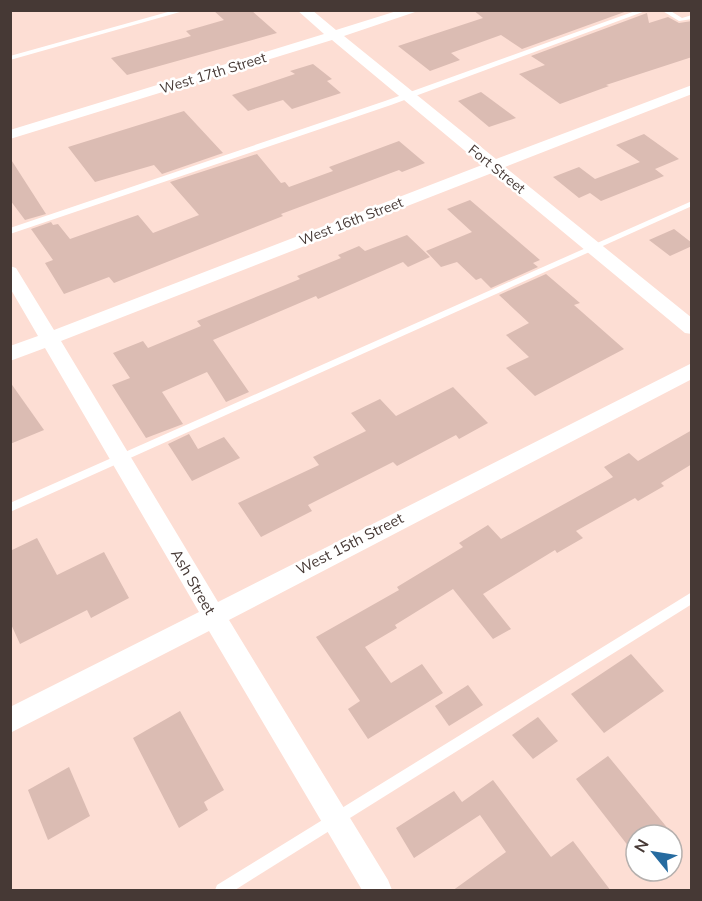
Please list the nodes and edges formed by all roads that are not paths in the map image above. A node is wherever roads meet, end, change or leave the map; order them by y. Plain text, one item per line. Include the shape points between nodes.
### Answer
1 (184, 10) edge
2 (303, 10) edge
3 (415, 10) edge
4 (645, 10) edge
5 (664, 10) edge
6 (692, 17) edge
7 (335, 36) junction
8 (10, 58) edge
9 (692, 89) edge
10 (407, 95) junction
11 (10, 135) edge
12 (493, 165) junction
13 (692, 203) edge
14 (10, 231) edge
15 (591, 247) junction
16 (10, 272) edge
17 (692, 327) edge
18 (50, 339) junction
19 (10, 354) edge
20 (692, 370) edge
21 (120, 459) junction
22 (10, 508) edge
23 (692, 597) edge
24 (213, 615) junction
25 (10, 721) edge
26 (335, 818) junction
27 (222, 891) edge
28 (378, 891) edge

1 - 8 lane
2 - 7 street, Fort Street
3 - 7 street, West 17th Street
4 - 10 lane
5 - 6 lane via 681,20
7 - 10 street, Fort Street
7 - 11 street, West 17th Street
9 - 12 street, West 16th Street
10 - 12 street, Fort Street
10 - 14 lane
12 - 15 street, Fort Street
12 - 18 street, West 16th Street
13 - 15 lane
15 - 17 street, Fort Street
15 - 21 lane
16 - 18 street, Ash Street
18 - 19 street, West 16th Street
18 - 21 street, Ash Street
20 - 24 street, West 15th Street
21 - 22 lane
21 - 24 street, Ash Street
23 - 26 lane
24 - 25 street, West 15th Street
24 - 26 street, Ash Street
26 - 27 lane
26 - 28 street, Ash Street

